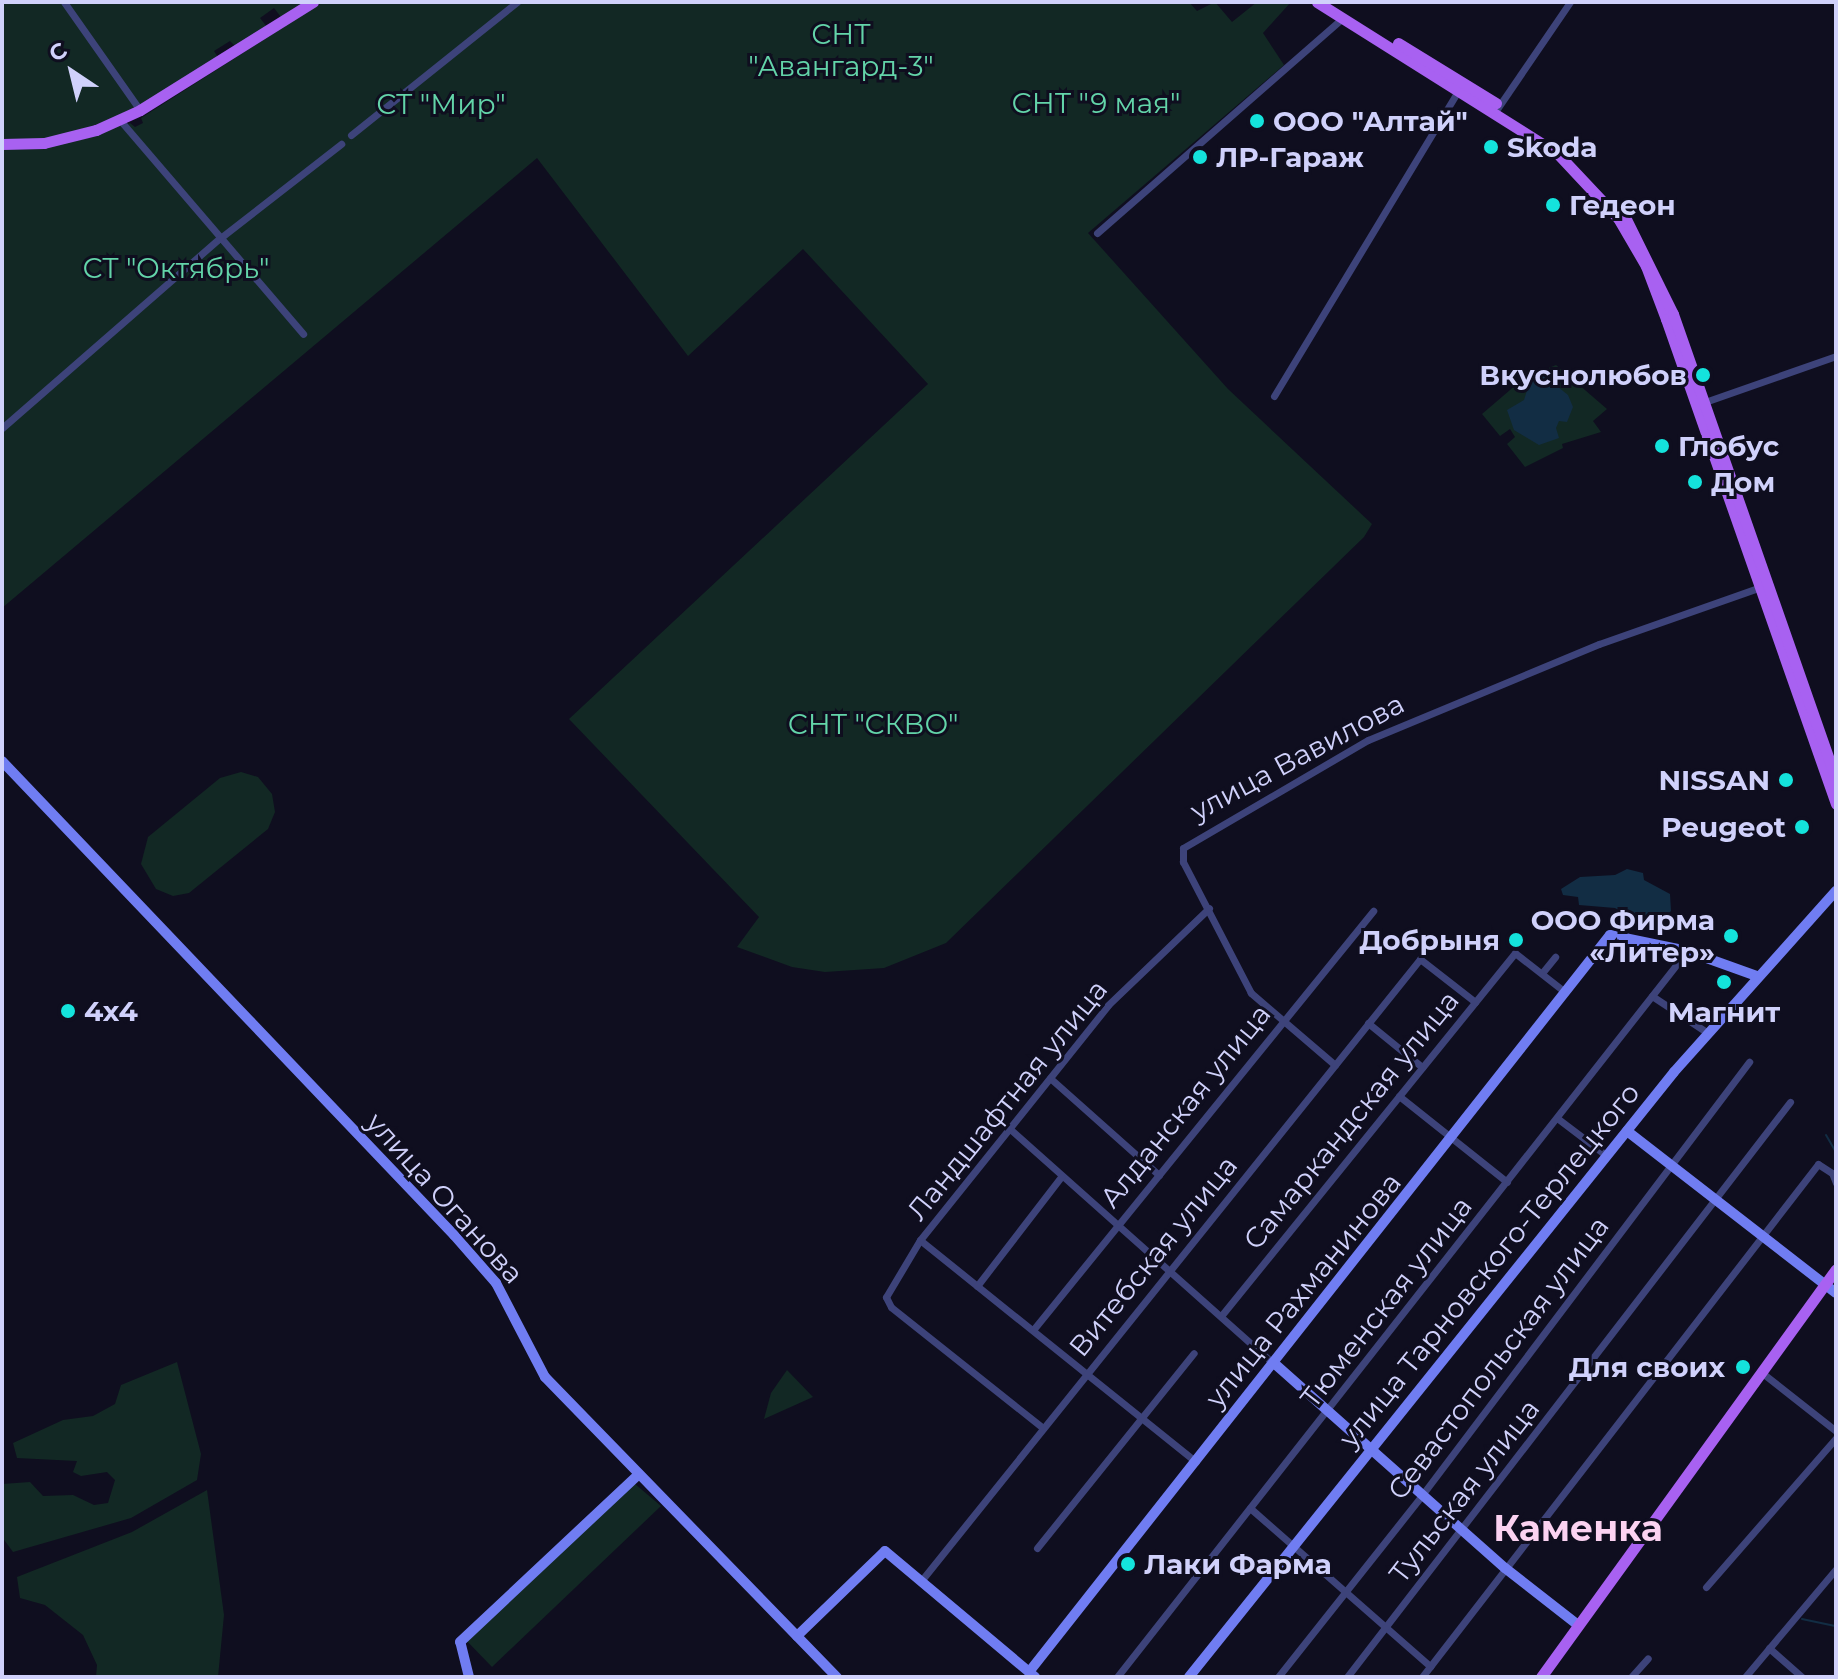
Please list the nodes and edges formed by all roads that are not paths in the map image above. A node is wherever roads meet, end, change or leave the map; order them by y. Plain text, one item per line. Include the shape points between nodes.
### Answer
1 (64, 2) edge
2 (313, 2) edge
3 (517, 2) edge
4 (1317, 2) edge
5 (1329, 2) edge
6 (1570, 2) edge
7 (1343, 18) junction
8 (1459, 89) junction
9 (1498, 108) junction
10 (140, 110) junction
11 (119, 119) junction
12 (351, 135) dead end
13 (2, 144) edge
14 (341, 144) dead end
15 (1097, 233) dead end
16 (219, 239) junction
17 (303, 334) dead end
18 (1836, 356) edge
19 (1274, 396) dead end
20 (1699, 404) junction
21 (2, 428) edge
22 (1761, 587) junction
23 (2, 761) edge
24 (1836, 779) edge
25 (1836, 804) edge
26 (1836, 891) edge
27 (1209, 908) junction
28 (1373, 911) dead end
29 (1687, 951) junction
30 (1555, 957) dead end
31 (1542, 973) junction
32 (1757, 976) junction
33 (1565, 992) junction
34 (1652, 996) junction
35 (1475, 1002) junction
36 (1282, 1021) junction
37 (1368, 1023) junction
38 (1708, 1033) junction
39 (1749, 1062) dead end
40 (1335, 1065) junction
41 (1422, 1067) junction
42 (1050, 1078) junction
43 (1399, 1096) junction
44 (1790, 1102) dead end
45 (1557, 1118) junction
46 (1010, 1129) junction
47 (1627, 1131) junction
48 (1454, 1139) junction
49 (1607, 1156) junction
50 (1672, 1165) junction
51 (1159, 1175) junction
52 (1061, 1177) junction
53 (1507, 1182) junction
54 (1836, 1183) edge
55 (1716, 1199) junction
56 (1116, 1226) junction
57 (1762, 1233) junction
58 (920, 1240) junction
59 (1836, 1269) edge
60 (1169, 1272) junction
61 (1825, 1285) junction
62 (977, 1286) junction
63 (1836, 1293) edge
64 (1221, 1316) junction
65 (1033, 1330) junction
66 (1194, 1353) dead end
67 (1275, 1364) junction
68 (1761, 1372) junction
69 (1087, 1373) junction
70 (1328, 1412) junction
71 (1142, 1418) junction
72 (1043, 1428) junction
73 (1836, 1431) edge
74 (1836, 1438) edge
75 (1373, 1451) junction
76 (1196, 1462) junction
77 (639, 1474) junction
78 (1422, 1495) junction
79 (1250, 1508) junction
80 (1463, 1531) junction
81 (1295, 1546) junction
82 (1037, 1548) dead end
83 (1505, 1568) junction
84 (1836, 1569) edge
85 (921, 1581) junction
86 (1706, 1587) dead end
87 (1346, 1591) junction
88 (1578, 1625) junction
89 (1386, 1627) junction
90 (797, 1636) junction
91 (1769, 1648) junction
92 (1648, 1658) dead end
93 (1430, 1666) junction
94 (1032, 1675) edge
95 (469, 1677) edge
96 (837, 1677) edge
97 (1117, 1677) edge
98 (1189, 1677) edge
99 (1278, 1677) edge
100 (1347, 1677) edge
101 (1422, 1677) edge
102 (1541, 1677) edge
103 (1631, 1677) edge
104 (1745, 1677) edge
105 (1802, 1677) edge

1 - 10 street
2 - 10 main road
3 - 12 street
4 - 7 main road
5 - 9 main road
6 - 9 street
7 - 8 main road
7 - 15 street
8 - 9 main road
8 - 19 street
9 - 20 main road via 1579,163 1624,214 1663,288
10 - 11 main road
11 - 13 main road via 44,143
11 - 16 street
14 - 16 street
16 - 17 street
16 - 21 street
18 - 20 street
20 - 22 main road
20 - 24 main road
22 - 25 main road
22 - 27 street, улица Вавилова via 1599,644 1368,740 1191,839 1183,848 1183,862
23 - 77 street, улица Оганова via 454,1235 496,1283 545,1377
26 - 32 street, улица Тарновского-Терлецкого
27 - 36 street, улица Вавилова via 1239,975
27 - 42 street, Ландшафтная улица via 1108,1005
28 - 36 street, Алданская улица
29 - 32 street
29 - 33 street, улица Рахманинова via 1610,935
29 - 34 street, Тюменская улица
30 - 31 street
31 - 33 street
31 - 35 street, Самаркандская улица via 1515,953
32 - 38 street, улица Тарновского-Терлецкого
33 - 48 street, улица Рахманинова
34 - 38 street
34 - 45 street, Тюменская улица
35 - 37 street, Витебская улица via 1420,959
35 - 41 street, Самаркандская улица
36 - 40 street, улица Вавилова
36 - 51 street, Алданская улица
37 - 40 street, Витебская улица
37 - 41 street
38 - 47 street, улица Тарновского-Терлецкого
39 - 50 street, Севастопольская улица
40 - 60 street, Витебская улица
41 - 43 street, Самаркандская улица
42 - 46 street, Ландшафтная улица
42 - 51 street
43 - 48 street
43 - 64 street, Самаркандская улица
44 - 55 street, Тульская улица
45 - 49 street
45 - 53 street, Тюменская улица
46 - 52 street
46 - 58 street, Ландшафтная улица
47 - 49 street, улица Тарновского-Терлецкого
47 - 50 street
48 - 53 street
48 - 67 street, улица Рахманинова
49 - 75 street, улица Тарновского-Терлецкого
50 - 55 street
50 - 78 street, Севастопольская улица
51 - 56 street, Алданская улица
52 - 56 street
52 - 62 street
53 - 70 street, Тюменская улица
54 - 57 street via 1818,1164
55 - 57 street
55 - 80 street, Тульская улица
56 - 60 street
56 - 65 street, Алданская улица
57 - 61 street
57 - 83 street
58 - 62 street
58 - 72 street, Ландшафтная улица via 886,1297 891,1307
59 - 61 main road
60 - 64 street
60 - 69 street, Витебская улица
61 - 63 street
61 - 68 main road
62 - 65 street
64 - 67 street
65 - 69 street
66 - 71 street
67 - 70 street
67 - 76 street, улица Рахманинова
68 - 73 street
68 - 88 main road
69 - 71 street
69 - 72 street, Витебская улица
70 - 75 street
70 - 79 street, Тюменская улица
71 - 76 street
71 - 82 street
72 - 85 street, Витебская улица
74 - 86 street
75 - 78 street
75 - 81 street, улица Тарновского-Терлецкого
76 - 94 street, улица Рахманинова
77 - 90 street, улица Оганова
77 - 95 street via 460,1642
78 - 80 street
78 - 87 street, Севастопольская улица
79 - 81 street
79 - 97 street, Тюменская улица
80 - 83 street
80 - 89 street, Тульская улица
81 - 87 street
81 - 98 street, улица Тарновского-Терлецкого
83 - 88 street
83 - 93 street
84 - 91 street
85 - 90 street via 885,1551
85 - 94 street
87 - 89 street
87 - 99 street, Севастопольская улица
88 - 102 main road
89 - 93 street
89 - 100 street, Тульская улица
90 - 96 street, улица Оганова
91 - 104 street
91 - 105 street
92 - 103 street
93 - 101 street

